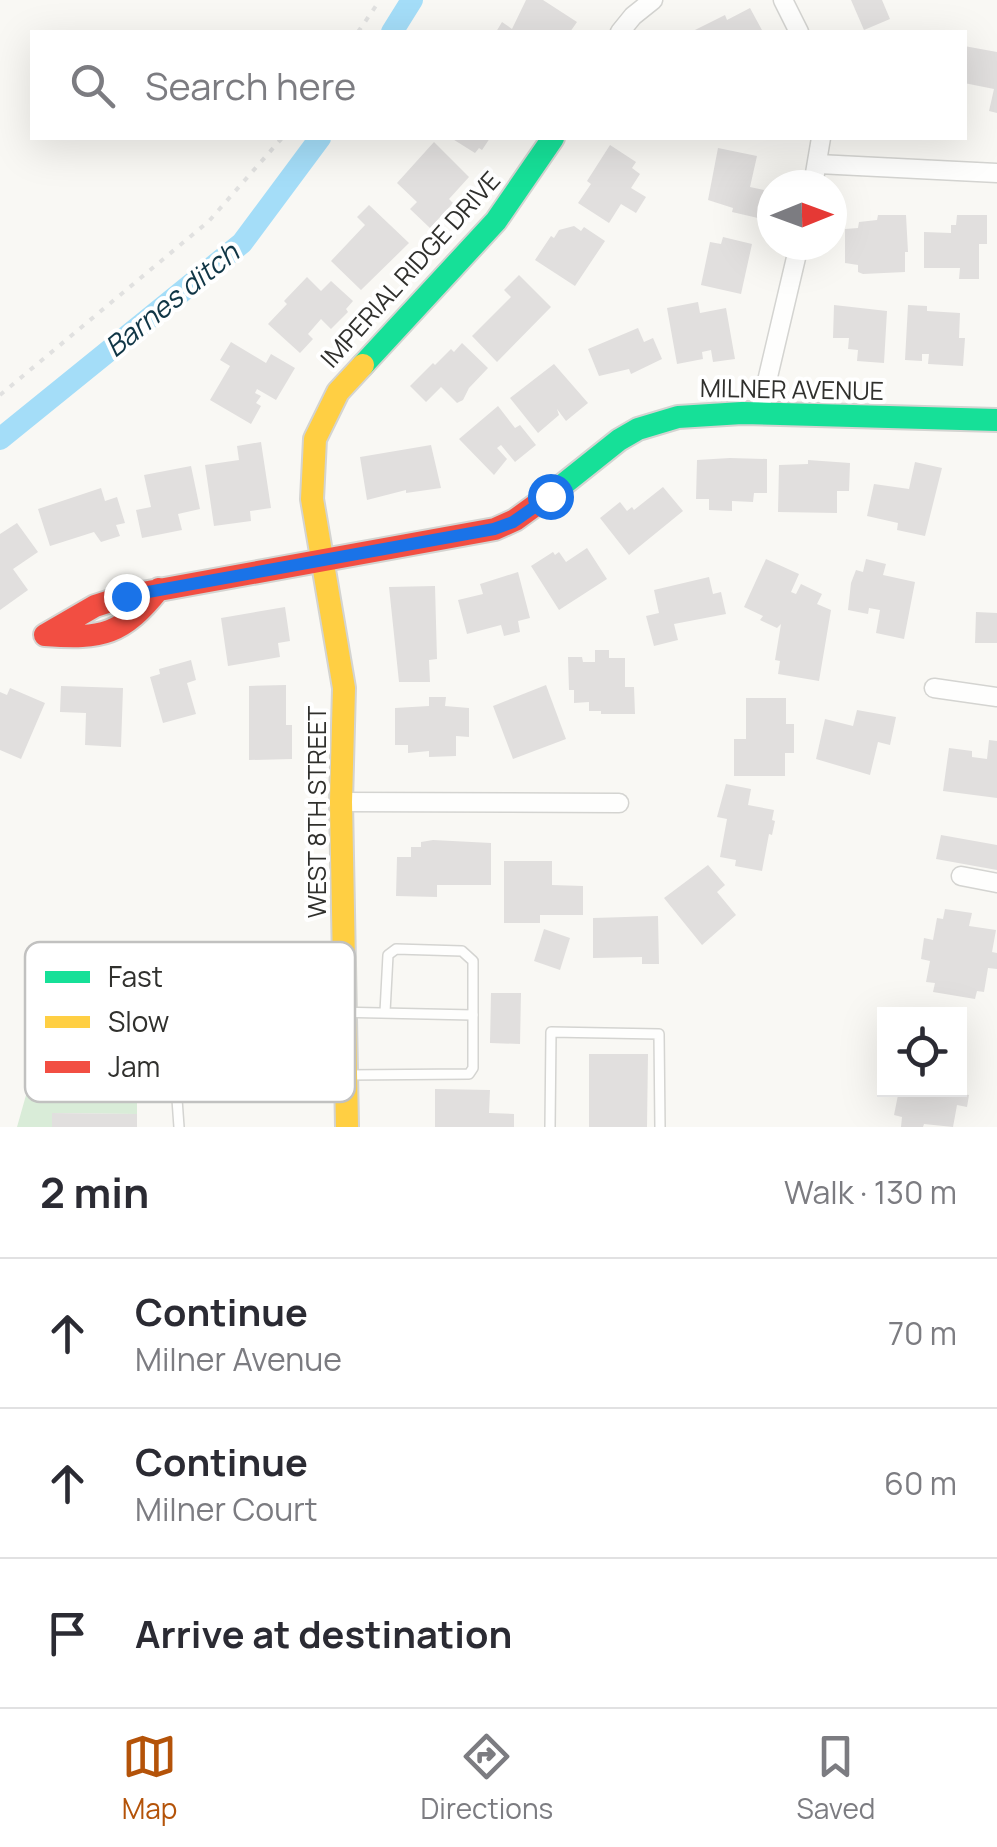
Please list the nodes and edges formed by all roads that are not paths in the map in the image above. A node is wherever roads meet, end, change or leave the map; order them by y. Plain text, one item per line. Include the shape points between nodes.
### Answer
1 (653, 0) edge
2 (783, 0) edge
3 (622, 30) edge
4 (798, 30) edge
5 (552, 140) edge
6 (821, 140) edge
7 (818, 164) junction
8 (817, 170) edge
9 (997, 173) edge
10 (796, 260) edge
11 (760, 415) junction
12 (995, 417) edge
13 (324, 558) junction
14 (159, 590) dead end
15 (934, 688) dead end
16 (997, 697) edge
17 (341, 802) junction
18 (618, 803) dead end
19 (961, 876) dead end
20 (997, 883) edge
21 (343, 942) edge
22 (355, 1011) edge
23 (385, 1012) junction
24 (474, 1015) junction
25 (355, 1075) edge
26 (177, 1102) edge
27 (347, 1102) edge
28 (179, 1127) edge
29 (347, 1127) edge
30 (550, 1127) edge
31 (660, 1127) edge

1 - 3 street
2 - 4 street
5 - 13 street, IMPERIAL RIDGE DRIVE via 496,221 329,405 315,438 311,476
6 - 7 street
7 - 8 street
7 - 9 street
10 - 11 street
11 - 12 street, MILNER AVENUE
11 - 13 street, MILNER AVENUE via 687,415 641,427 513,522
13 - 14 street, MILNER AVENUE
13 - 17 street, WEST 8TH STREET via 344,688
15 - 16 street
17 - 18 street
17 - 21 street, WEST 8TH STREET
19 - 20 street
22 - 23 lane
23 - 24 lane
23 - 24 lane via 388,955 396,949 462,952 472,961
24 - 25 lane via 469,1074
26 - 28 lane
27 - 29 street, WEST 8TH STREET
30 - 31 lane via 551,1032 659,1034

